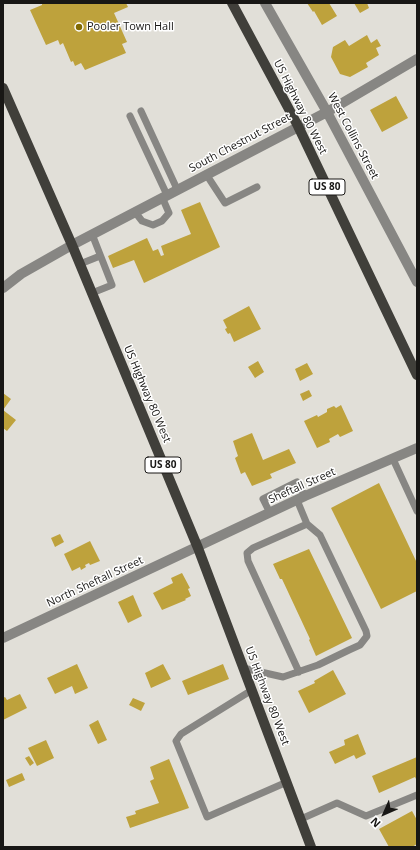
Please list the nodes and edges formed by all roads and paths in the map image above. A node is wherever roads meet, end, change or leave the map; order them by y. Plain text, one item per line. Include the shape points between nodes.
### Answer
1 (232, 3) edge
2 (265, 3) edge
3 (417, 59) edge
4 (3, 88) edge
5 (141, 111) dead end
6 (327, 112) junction
7 (130, 116) dead end
8 (298, 126) junction
9 (206, 174) junction
10 (257, 187) dead end
11 (177, 189) junction
12 (165, 196) junction
13 (135, 212) junction
14 (92, 234) junction
15 (72, 244) junction
16 (100, 256) junction
17 (80, 264) junction
18 (417, 282) edge
19 (3, 288) edge
20 (92, 293) junction
21 (417, 374) edge
22 (417, 448) edge
23 (393, 459) junction
24 (301, 498) junction
25 (417, 511) edge
26 (270, 513) junction
27 (307, 524) junction
28 (198, 548) junction
29 (3, 638) edge
30 (243, 668) junction
31 (299, 672) junction
32 (252, 690) junction
33 (287, 782) junction
34 (417, 795) edge
35 (301, 819) junction
36 (311, 847) edge

1 - 8 main road, US Highway 80 West / US 80
2 - 6 street, West Collins Street
3 - 6 street, South Chestnut Street
4 - 15 main road, US Highway 80 West / US 80
5 - 11 lane
6 - 8 street, South Chestnut Street
6 - 18 street, West Collins Street
7 - 12 lane
8 - 9 street, South Chestnut Street
8 - 21 main road, US Highway 80 West / US 80
9 - 10 lane via 225,203
9 - 11 street, South Chestnut Street
11 - 12 street, South Chestnut Street
12 - 13 street, South Chestnut Street
12 - 13 lane via 169,213 162,221 153,225 142,221
13 - 14 street, South Chestnut Street
14 - 15 street, South Chestnut Street
14 - 16 lane
15 - 17 main road, US Highway 80 West / US 80
15 - 19 street, South Chestnut Street via 21,274
16 - 17 lane
16 - 20 lane via 112,285
17 - 20 main road, US Highway 80 West / US 80
20 - 28 main road, US Highway 80 West / US 80
22 - 23 street, Sheftall Street
23 - 24 street, Sheftall Street
23 - 25 lane
24 - 26 street, Sheftall Street
24 - 26 lane via 297,482 263,499
24 - 27 lane
26 - 28 street, Sheftall Street
27 - 31 lane via 247,553
27 - 31 lane via 320,535 367,636 360,645
28 - 29 street, North Sheftall Street
28 - 30 main road, US Highway 80 West / US 80
30 - 31 lane via 283,677
30 - 32 main road, US Highway 80 West / US 80
32 - 33 main road, US Highway 80 West / US 80
32 - 33 lane via 181,734 176,741 207,817
33 - 35 main road, US Highway 80 West / US 80
34 - 35 lane via 366,816 337,803
35 - 36 main road, US Highway 80 West / US 80

